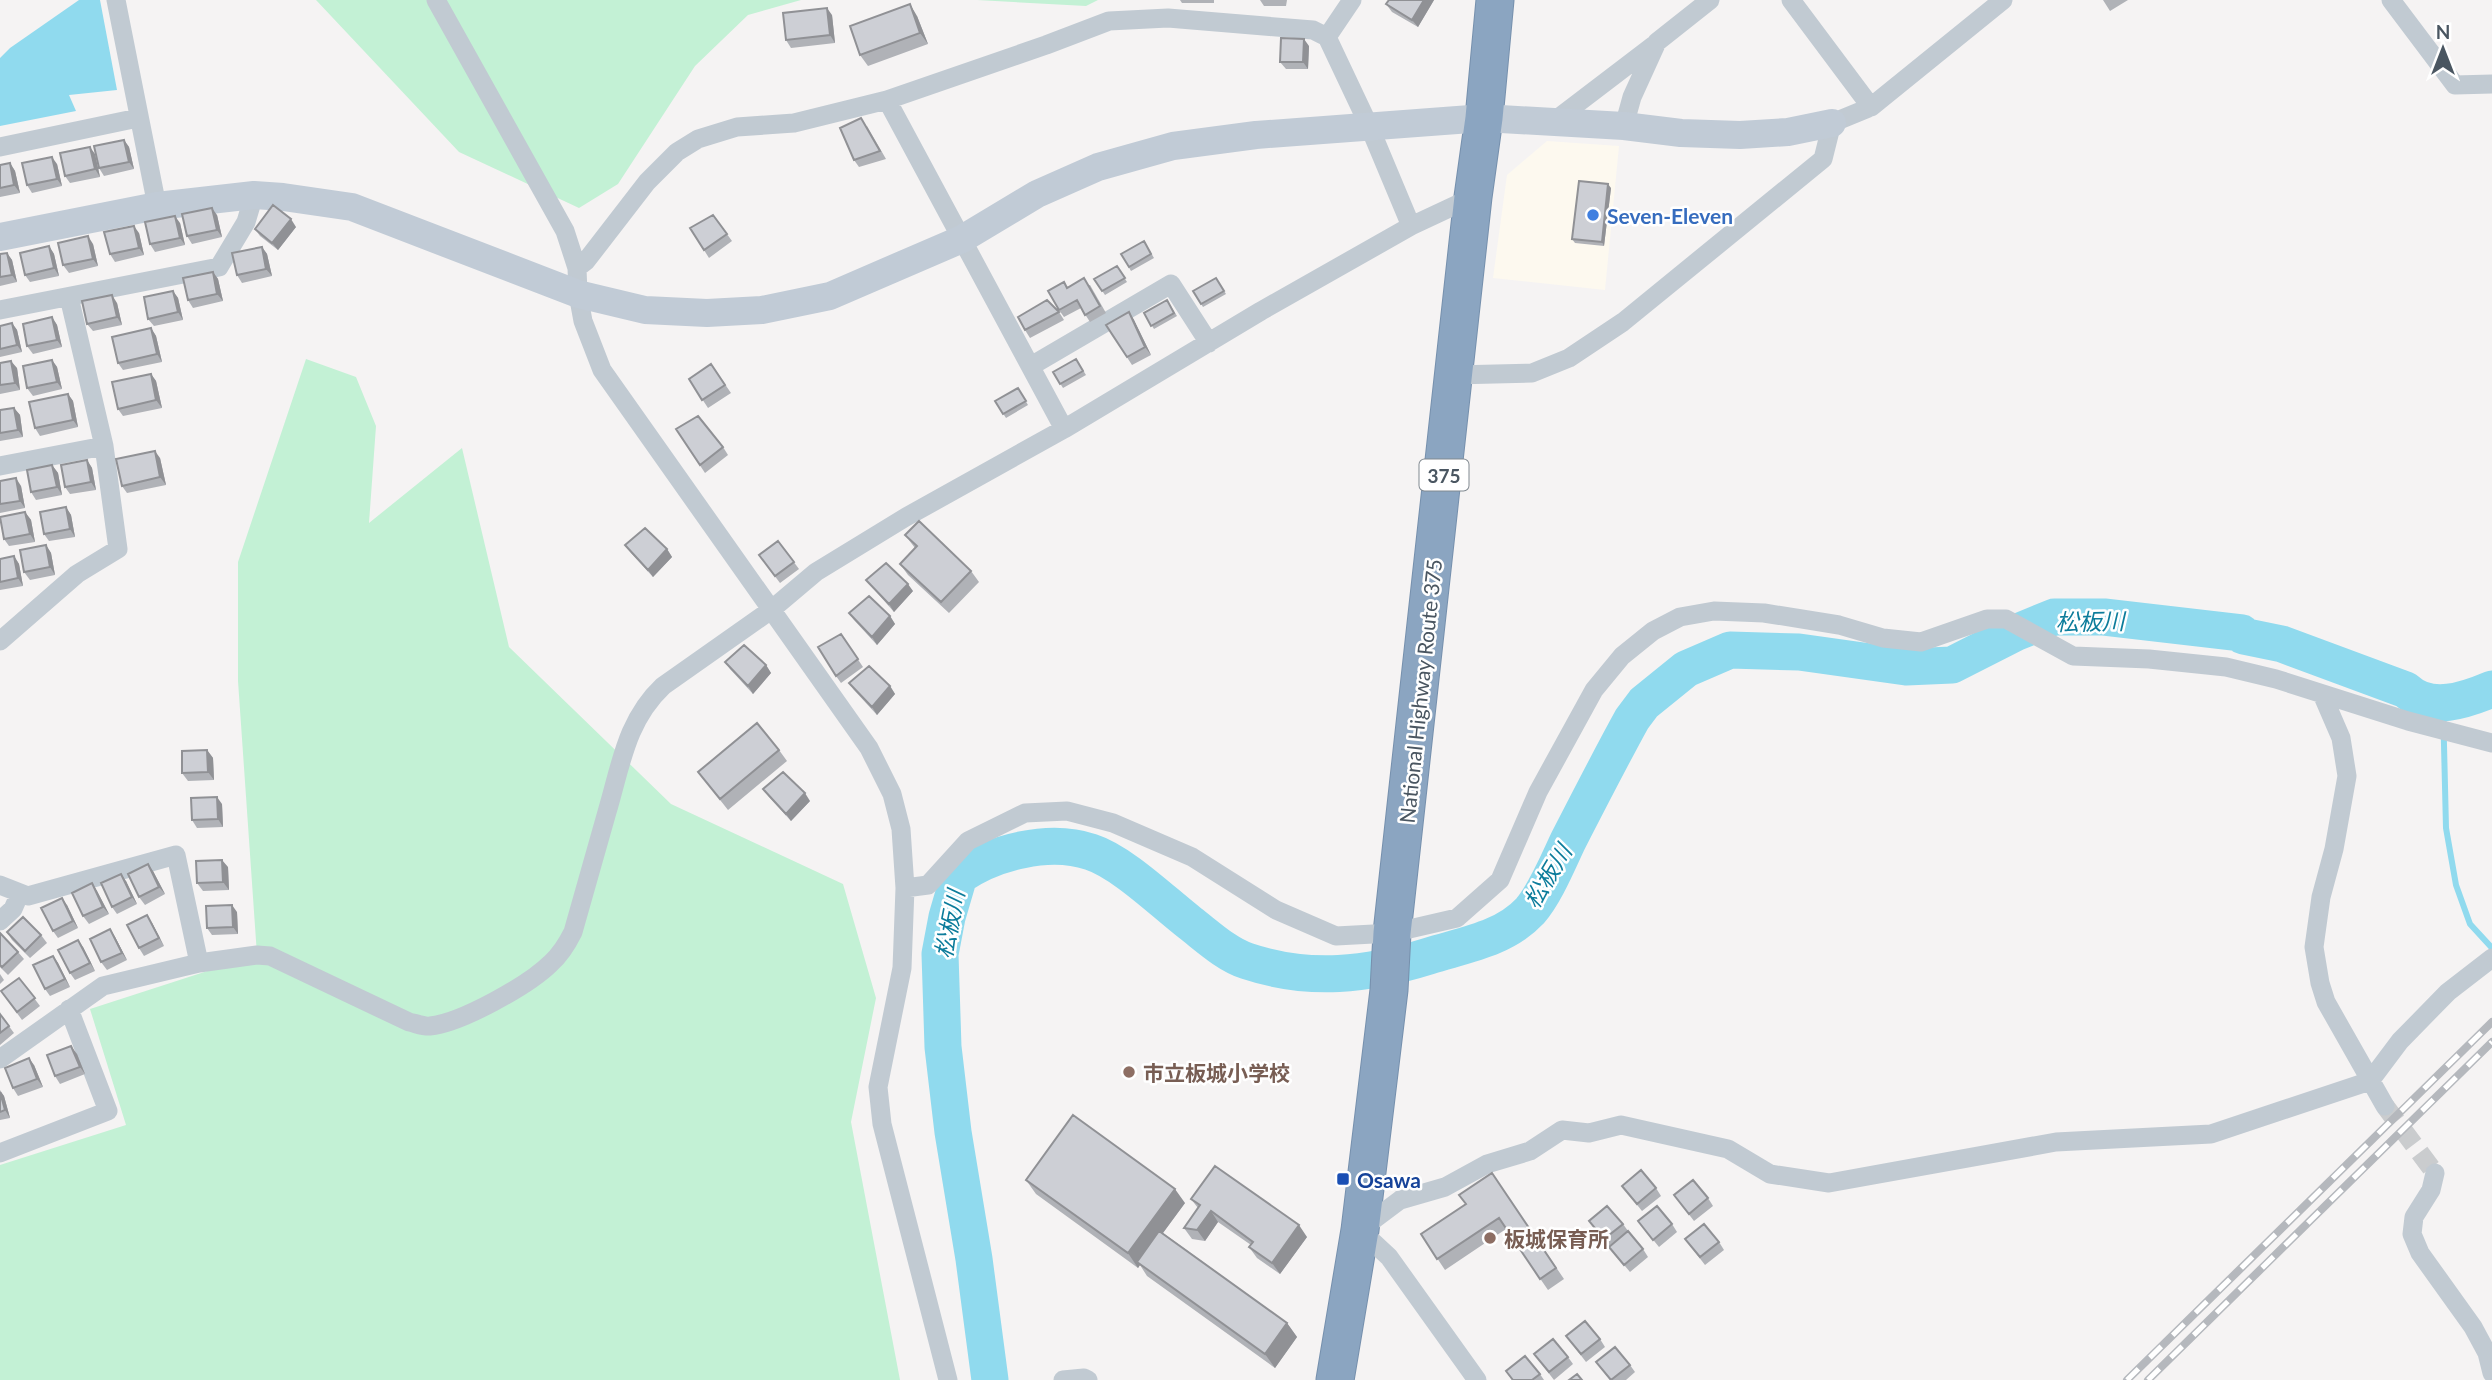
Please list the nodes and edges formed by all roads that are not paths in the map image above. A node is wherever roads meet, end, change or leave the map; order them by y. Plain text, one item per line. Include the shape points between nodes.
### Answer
1 (116, 0) edge
2 (436, 0) edge
3 (1352, 0) edge
4 (1494, 0) edge
5 (1710, 0) edge
6 (1791, 0) edge
7 (2003, 0) edge
8 (2392, 0) edge
9 (1327, 37) junction
10 (1657, 43) junction
11 (2492, 84) edge
12 (887, 100) junction
13 (1871, 107) junction
14 (138, 118) junction
15 (1484, 118) junction
16 (1553, 122) junction
17 (1832, 123) junction
18 (1625, 125) junction
19 (1370, 128) junction
20 (0, 147) edge
21 (254, 195) junction
22 (1473, 197) junction
23 (157, 205) junction
24 (1411, 226) junction
25 (0, 237) edge
26 (962, 239) junction
27 (578, 281) junction
28 (69, 297) junction
29 (0, 310) edge
30 (1209, 343) junction
31 (1031, 366) junction
32 (1454, 375) junction
33 (1064, 429) junction
34 (104, 446) junction
35 (0, 466) edge
36 (771, 610) junction
37 (0, 641) edge
38 (2322, 694) junction
39 (2492, 743) edge
40 (0, 885) edge
41 (905, 888) junction
42 (20, 893) junction
43 (0, 921) edge
44 (1392, 941) junction
45 (2492, 958) edge
46 (199, 963) junction
47 (69, 1009) junction
48 (0, 1059) edge
49 (2370, 1082) junction
50 (2385, 1106) tunnel mouth
51 (0, 1153) edge
52 (2435, 1173) dead end
53 (1360, 1230) junction
54 (2492, 1373) edge
55 (948, 1380) edge
56 (1063, 1380) edge
57 (1088, 1380) edge
58 (1335, 1380) edge
59 (1477, 1380) edge

1 - 14 street
2 - 27 street via 565,231
3 - 9 street
4 - 15 highway, National Highway Route 375 / 375
5 - 10 street
6 - 13 street
7 - 13 street
8 - 11 street via 2455,85
9 - 12 street via 1313,30 1168,18 1109,21
9 - 19 street
10 - 16 street
10 - 18 street via 1632,97
12 - 26 street
12 - 27 street via 794,123 737,127 698,139 677,152 647,182 586,261
13 - 17 street
14 - 20 street
14 - 23 street
15 - 16 street
15 - 19 street
15 - 22 highway, National Highway Route 375 / 375
16 - 18 street
17 - 18 street via 1740,135
17 - 32 street via 1823,159 1623,322 1569,358 1532,373
19 - 24 street
19 - 26 street via 1173,146 1098,167 1037,194
21 - 23 street
21 - 27 street via 352,207
21 - 28 street via 246,222 219,267
22 - 24 street
22 - 32 highway, National Highway Route 375 / 375
23 - 25 street
24 - 30 street
26 - 27 street via 830,296 762,310 645,310
26 - 31 street
27 - 36 street via 583,321 602,370
28 - 29 street
28 - 34 street
30 - 31 street via 1171,284
30 - 33 street
31 - 33 street
32 - 44 highway, National Highway Route 375 / 375
33 - 36 street via 827,565
34 - 35 street
34 - 37 street via 118,549 77,574
36 - 41 street via 869,748 892,794 901,829
36 - 46 street via 648,700 634,723 618,770 573,932 549,965 488,1004 429,1026 409,1022 270,956
38 - 39 street
38 - 44 street via 2226,667 2073,656 2006,619 1987,619 1921,642 1764,613 1714,611 1680,617 1622,656 1594,690 1538,792 1500,880 1457,918
38 - 49 street via 2341,738 2347,776 2314,947 2326,1002
40 - 42 street
41 - 44 street via 928,886 968,841 1025,813 1067,811 1113,822 1192,856 1276,910 1336,936
41 - 55 street via 902,968 878,1087 882,1124
42 - 43 street via 13,909
42 - 46 street via 28,896 176,855
44 - 53 highway, National Highway Route 375 / 375
45 - 49 street via 2448,992 2400,1041
46 - 47 street via 103,986
47 - 48 street
47 - 51 street via 108,1111
49 - 50 street
49 - 53 street via 2211,1133 2056,1142 1829,1182 1770,1174 1728,1149 1621,1125 1589,1133 1562,1130 1531,1151 1487,1164 1445,1187 1400,1200
52 - 54 street via 2431,1190 2414,1217 2412,1234 2420,1253 2473,1326
53 - 58 highway, National Highway Route 375 / 375
53 - 59 street via 1389,1257
56 - 57 street

